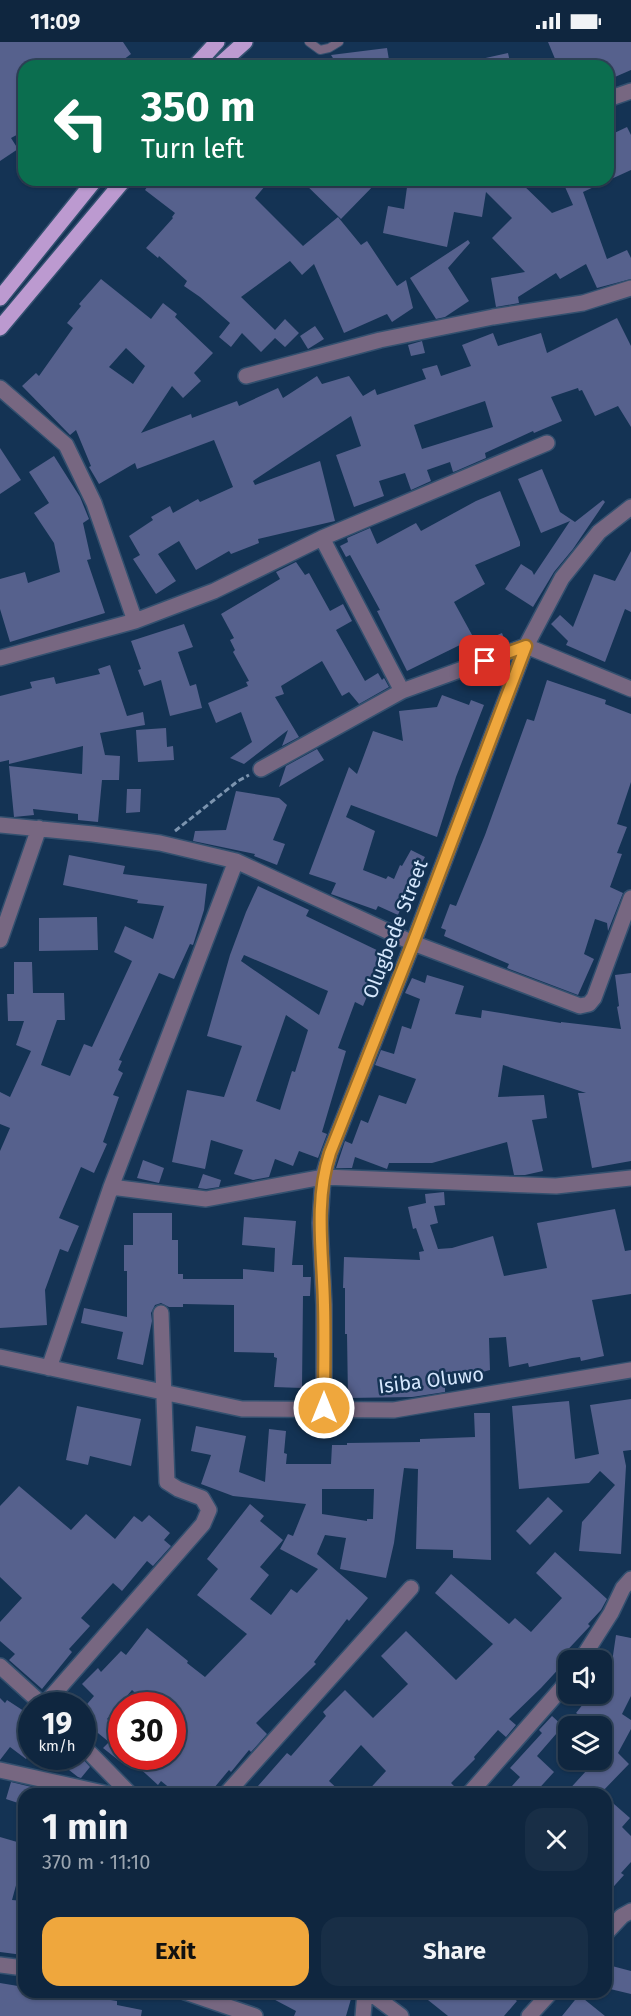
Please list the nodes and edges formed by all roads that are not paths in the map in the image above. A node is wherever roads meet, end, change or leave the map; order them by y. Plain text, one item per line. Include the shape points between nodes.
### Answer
1 (217, 42) edge
2 (245, 42) edge
3 (309, 42) edge
4 (339, 42) edge
5 (200, 60) edge
6 (225, 60) edge
7 (631, 91) edge
8 (614, 97) edge
9 (90, 186) edge
10 (119, 186) edge
11 (77, 203) junction
12 (93, 218) junction
13 (631, 288) edge
14 (0, 298) edge
15 (0, 328) edge
16 (246, 376) dead end
17 (0, 388) edge
18 (547, 443) dead end
19 (631, 507) edge
20 (322, 538) junction
21 (135, 621) junction
22 (526, 646) junction
23 (0, 658) edge
24 (631, 689) edge
25 (402, 691) junction
26 (261, 769) road end
27 (0, 825) edge
28 (39, 828) junction
29 (236, 861) junction
30 (631, 898) edge
31 (0, 940) edge
32 (413, 943) junction
33 (322, 1177) junction
34 (631, 1178) edge
35 (111, 1187) junction
36 (161, 1313) dead end
37 (0, 1357) edge
38 (49, 1368) junction
39 (631, 1370) edge
40 (165, 1391) junction
41 (324, 1408) junction
42 (631, 1579) edge
43 (411, 1588) dead end
44 (587, 1650) edge
45 (0, 1666) edge
46 (29, 1692) edge
47 (55, 1692) edge
48 (558, 1692) edge
49 (96, 1759) edge
50 (0, 1770) edge
51 (81, 1788) edge
52 (124, 1788) edge
53 (230, 1788) edge
54 (474, 1788) edge
55 (631, 1911) edge
56 (612, 1927) edge
57 (0, 1965) edge
58 (18, 1967) edge
59 (202, 1998) edge
60 (366, 1998) edge
61 (376, 1998) edge
62 (546, 1998) edge
63 (255, 2016) edge
64 (363, 2016) edge
65 (401, 2016) edge
66 (529, 2016) edge

1 - 5 main road
2 - 6 main road
3 - 4 lane via 320,50
7 - 8 street
9 - 11 main road
10 - 12 main road
11 - 12 main road
11 - 14 main road
12 - 15 main road
13 - 16 street via 583,303 380,340
17 - 21 street via 66,445 94,503
18 - 20 street
19 - 22 street, Olugbede Street via 599,532 562,578
20 - 21 street via 214,591
20 - 25 street
21 - 23 street
22 - 24 street
22 - 25 street
22 - 32 street, Olugbede Street
25 - 26 street
27 - 28 street
28 - 29 street via 160,843
28 - 31 street
29 - 32 street
29 - 35 street
30 - 32 street via 594,998 580,1006
32 - 33 street, Olugbede Street
33 - 34 street via 556,1186
33 - 35 street via 206,1199
33 - 41 street, Olugbede Street
35 - 38 street
36 - 40 street
37 - 38 street, Isiba Oluwo
38 - 40 street, Isiba Oluwo
39 - 41 street, Isiba Oluwo via 394,1410
40 - 41 street, Isiba Oluwo via 243,1409
40 - 47 street via 167,1482 202,1498 209,1510 203,1524
42 - 44 street
43 - 53 street
45 - 46 street
48 - 54 street
49 - 52 street
50 - 51 street
55 - 56 street
57 - 58 street
59 - 63 street
60 - 64 street
61 - 65 street
62 - 66 street

